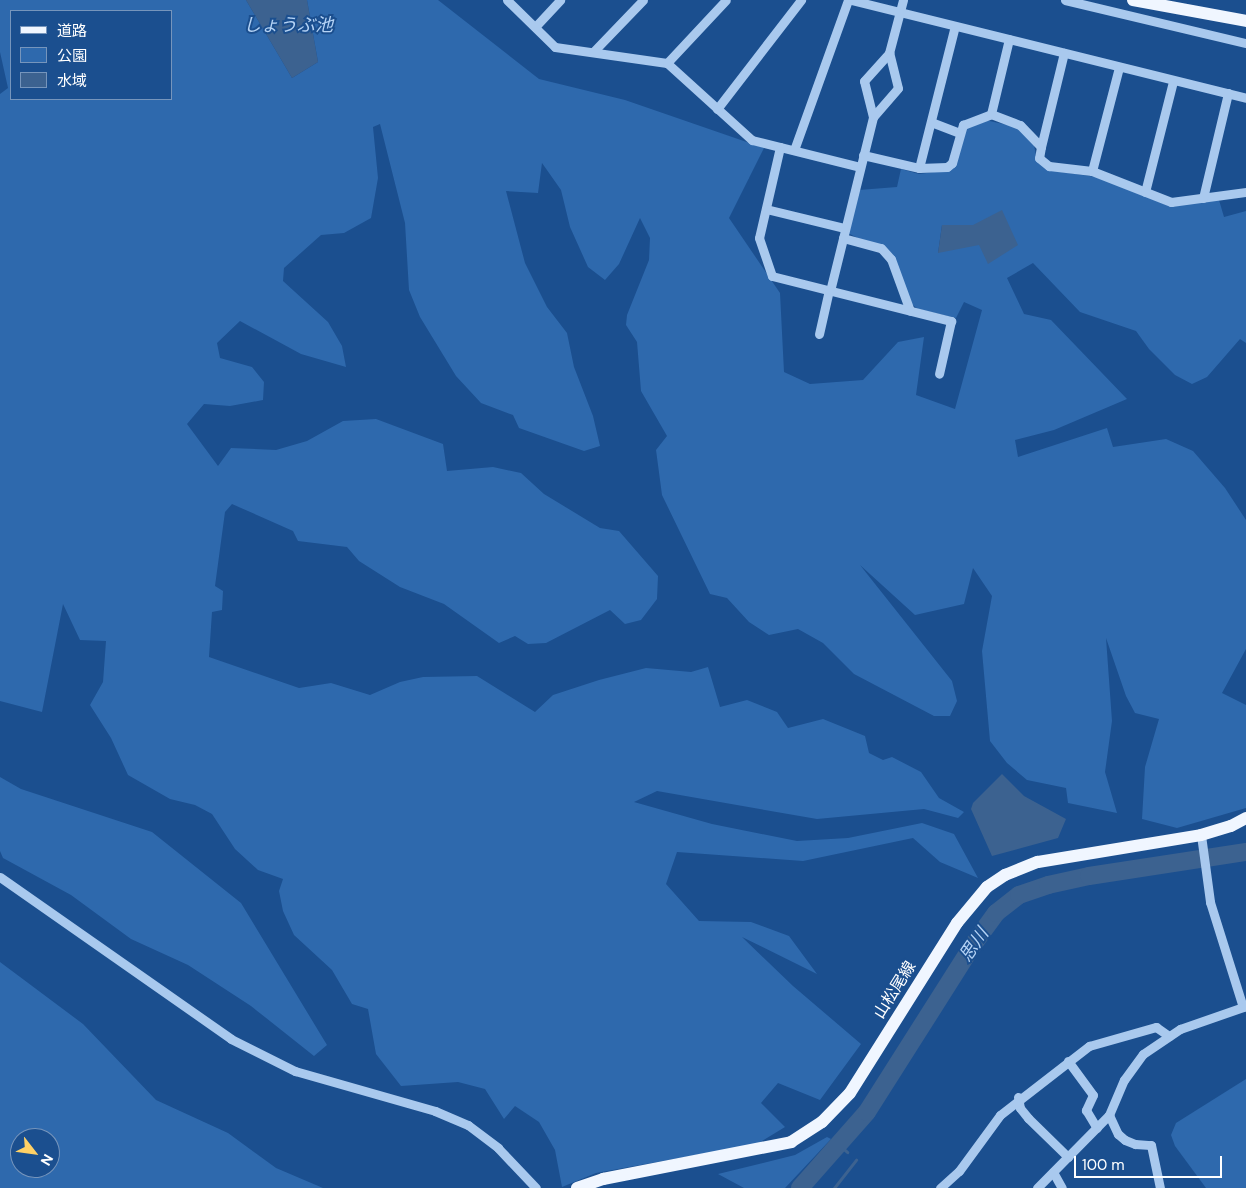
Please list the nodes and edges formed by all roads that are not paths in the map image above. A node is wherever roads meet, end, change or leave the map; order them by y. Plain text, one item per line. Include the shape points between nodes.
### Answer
1 (507, 0) edge
2 (560, 0) edge
3 (643, 0) edge
4 (726, 0) edge
5 (801, 0) edge
6 (850, 0) edge
7 (903, 0) edge
8 (1065, 0) edge
9 (1133, 0) edge
10 (900, 12) junction
11 (1246, 20) edge
12 (955, 26) junction
13 (535, 27) junction
14 (1009, 39) junction
15 (1246, 43) edge
16 (593, 52) junction
17 (889, 53) junction
18 (1064, 53) junction
19 (667, 63) junction
20 (1118, 67) junction
21 (1173, 80) junction
22 (1228, 93) junction
23 (1246, 98) edge
24 (717, 108) junction
25 (991, 114) junction
26 (873, 117) junction
27 (931, 122) junction
28 (959, 133) junction
29 (780, 147) junction
30 (1040, 147) junction
31 (794, 150) junction
32 (863, 155) junction
33 (860, 167) junction
34 (919, 168) junction
35 (1092, 172) junction
36 (1145, 192) junction
37 (1246, 192) edge
38 (1203, 198) junction
39 (766, 209) junction
40 (844, 228) junction
41 (843, 238) junction
42 (830, 290) junction
43 (910, 311) junction
44 (819, 334) dead end
45 (939, 374) dead end
46 (1246, 818) edge
47 (1201, 835) junction
48 (0, 877) edge
49 (1245, 1006) edge
50 (1169, 1036) junction
51 (1068, 1061) junction
52 (1018, 1097) junction
53 (1109, 1115) junction
54 (1097, 1128) junction
55 (1068, 1157) junction
56 (1053, 1172) junction
57 (536, 1188) edge
58 (578, 1188) edge
59 (940, 1188) edge
60 (1037, 1188) edge
61 (1062, 1188) edge
62 (1160, 1188) edge

1 - 13 street
2 - 13 street
3 - 16 street
4 - 19 street
5 - 24 street
6 - 10 street
6 - 31 street
7 - 10 street
8 - 15 street
9 - 11 main road
10 - 12 street
10 - 17 street
12 - 14 street
12 - 27 street
13 - 16 street via 555,47
14 - 18 street
14 - 25 street
16 - 19 street
17 - 26 street via 898,88
17 - 26 street via 864,81
18 - 20 street
18 - 30 street
19 - 24 street
20 - 21 street
20 - 35 street
21 - 22 street
21 - 36 street
22 - 23 street
22 - 38 street
24 - 29 street via 752,140
25 - 28 street via 967,120
25 - 30 street via 1020,125
26 - 32 street
27 - 28 street
27 - 34 street
28 - 34 street via 952,163 947,167
29 - 31 street
29 - 39 street
30 - 35 street via 1039,158 1049,166
31 - 33 street
32 - 33 street
32 - 34 street
33 - 40 street
35 - 36 street
36 - 38 street via 1171,202
37 - 38 street
39 - 40 street
39 - 42 street via 759,238 772,276
40 - 41 street
41 - 42 street
41 - 43 street via 882,248 891,259
42 - 43 street
42 - 44 street
43 - 45 street via 951,321
46 - 47 main road, 山松尾線 via 1232,826
47 - 49 street via 1210,902
47 - 58 main road, 山松尾線 via 1038,862 1005,875 987,887 957,923 850,1093 822,1122 791,1142 603,1179
48 - 57 street via 238,1043 295,1071 436,1111 468,1124 498,1148
49 - 50 street
50 - 51 street via 1156,1027 1089,1046
50 - 53 street via 1143,1054 1130,1069
51 - 52 street
51 - 54 street via 1093,1095 1086,1110
52 - 55 street via 1020,1108 1028,1118
52 - 59 street via 1000,1115 959,1171
53 - 54 street
53 - 62 street via 1118,1134 1125,1140 1151,1145
54 - 55 street
55 - 56 street
56 - 60 street
56 - 61 street

